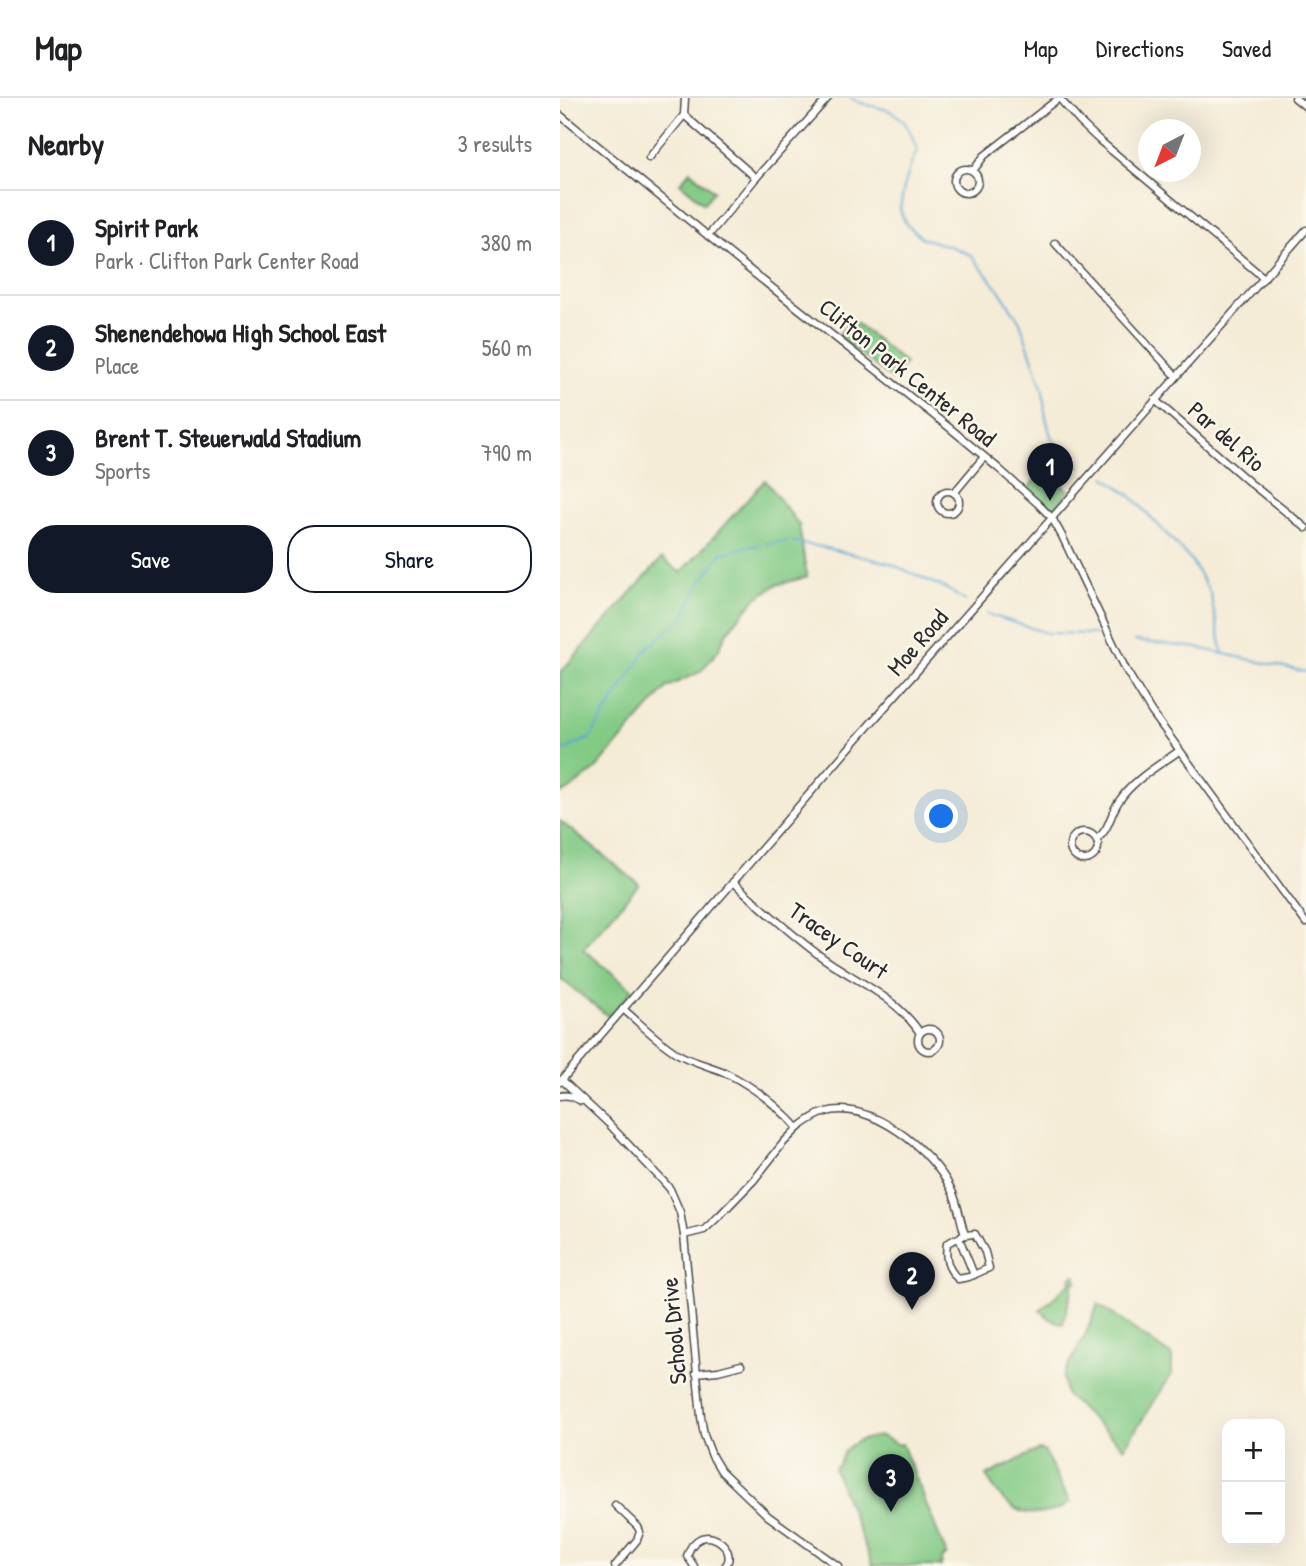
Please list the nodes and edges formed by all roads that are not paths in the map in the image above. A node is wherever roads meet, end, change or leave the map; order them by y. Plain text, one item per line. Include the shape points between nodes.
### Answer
1 (685, 98) edge
2 (1059, 98) edge
3 (1295, 98) edge
4 (823, 100) edge
5 (1306, 107) edge
6 (560, 115) edge
7 (684, 115) junction
8 (649, 158) dead end
9 (973, 171) dead end
10 (756, 178) junction
11 (1306, 230) edge
12 (708, 236) junction
13 (1055, 243) dead end
14 (1264, 278) junction
15 (1176, 376) junction
16 (1156, 400) junction
17 (984, 457) junction
18 (954, 493) dead end
19 (1052, 518) junction
20 (1306, 528) edge
21 (1179, 751) junction
22 (1097, 839) junction
23 (733, 882) junction
24 (1306, 923) edge
25 (623, 1009) junction
26 (920, 1033) dead end
27 (561, 1081) edge
28 (560, 1096) edge
29 (591, 1107) junction
30 (798, 1128) junction
31 (684, 1235) junction
32 (962, 1236) junction
33 (974, 1275) junction
34 (741, 1365) dead end
35 (696, 1373) junction
36 (615, 1505) dead end
37 (615, 1566) edge
38 (694, 1566) edge
39 (725, 1566) edge
40 (838, 1566) edge

1 - 7 street
2 - 9 street via 984,156
2 - 14 street via 1080,122
3 - 5 street
4 - 10 street
6 - 12 street, Clifton Park Center Road
7 - 8 street
7 - 10 street
10 - 12 street
11 - 14 street, Moe Road
12 - 17 street, Clifton Park Center Road
13 - 15 street
14 - 15 street, Moe Road
15 - 16 street, Moe Road
16 - 19 street, Moe Road
16 - 20 street, Par del Rio
17 - 18 street
17 - 19 street, Clifton Park Center Road
19 - 21 street, Clifton Park Center Road via 1126,670
19 - 23 street, Moe Road
21 - 22 street via 1126,791
21 - 24 street, Clifton Park Center Road
22 - 22 street via 1093,857 1080,860 1072,853 1071,840 1078,832
23 - 25 street, Moe Road
23 - 26 street, Tracey Court via 821,957 887,998
25 - 27 street, Moe Road
25 - 30 street via 680,1055 725,1073 766,1097
27 - 29 street, School Drive
28 - 29 street via 574,1097
29 - 31 street, School Drive via 670,1189
30 - 31 street via 719,1216 704,1230
30 - 32 street via 820,1114 841,1110 866,1113 887,1124 918,1147 952,1189
31 - 35 street, School Drive
32 - 33 street
32 - 33 street via 975,1234 985,1252 989,1268
32 - 33 street via 947,1243 945,1257 958,1279
34 - 35 street
35 - 40 street, School Drive via 704,1435 721,1471 768,1516
36 - 37 street via 640,1532
38 - 39 street via 688,1551 709,1536 725,1547 729,1559

